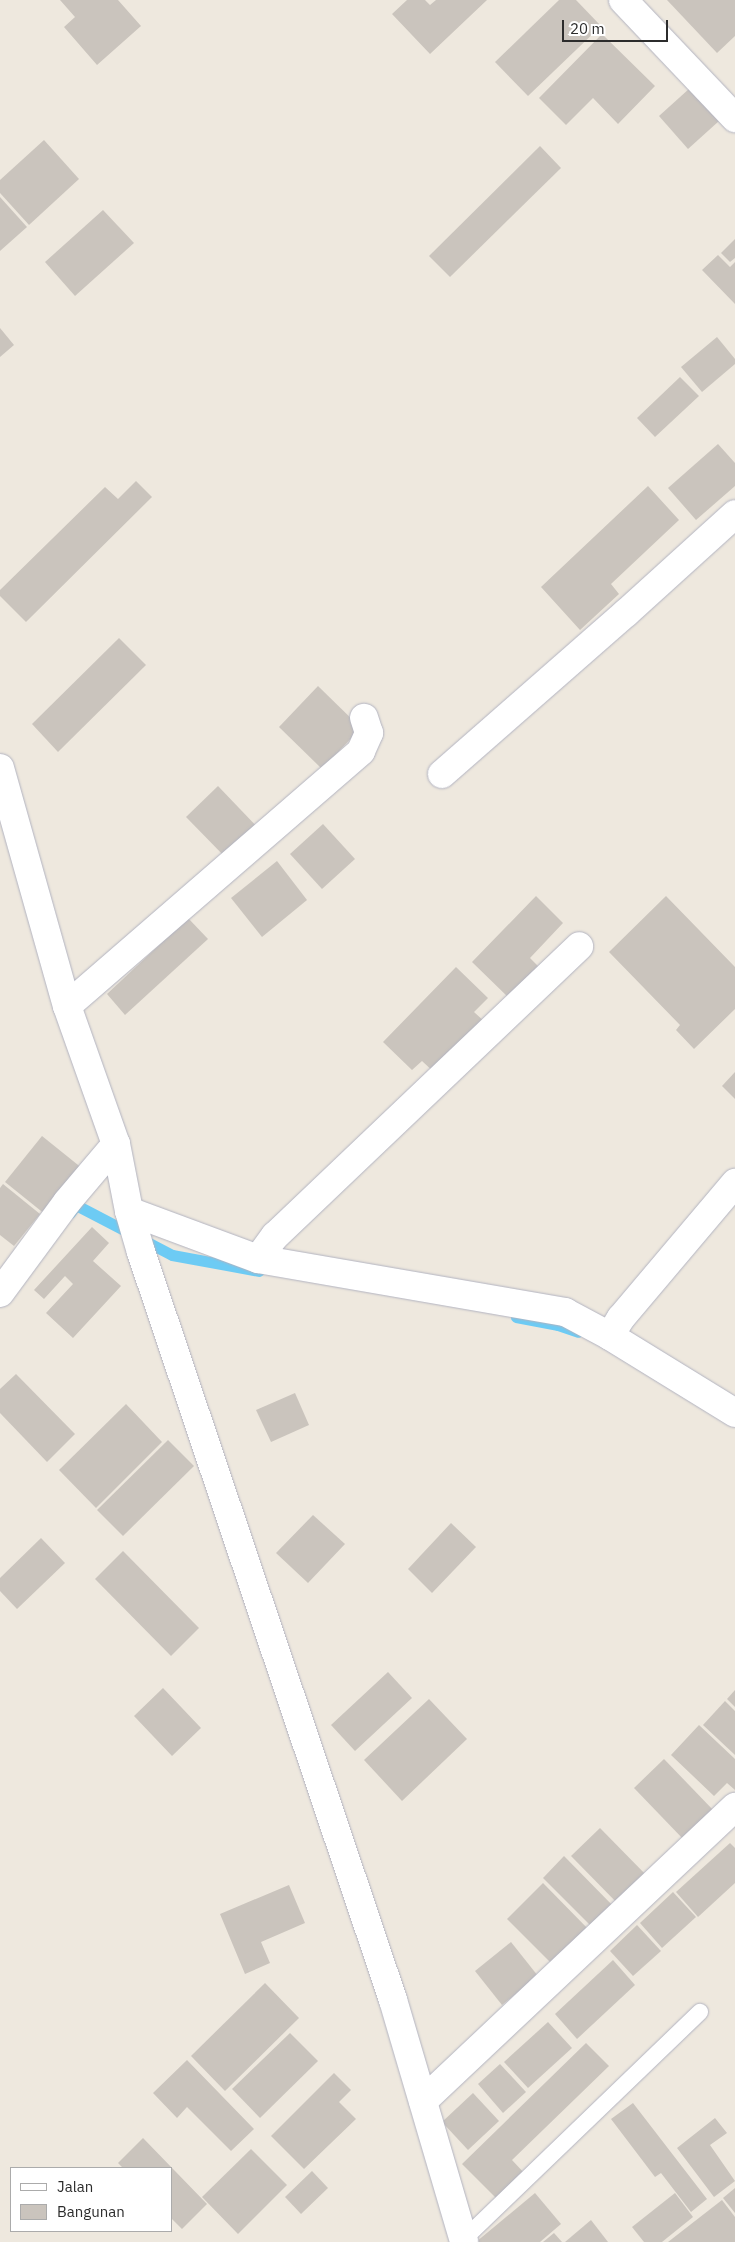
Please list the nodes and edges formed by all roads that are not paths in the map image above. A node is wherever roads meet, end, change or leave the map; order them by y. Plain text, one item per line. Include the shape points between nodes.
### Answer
1 (623, 0) edge
2 (735, 118) edge
3 (735, 514) edge
4 (364, 718) dead end
5 (0, 768) edge
6 (442, 774) dead end
7 (579, 946) dead end
8 (68, 1006) junction
9 (116, 1144) junction
10 (735, 1183) edge
11 (129, 1211) junction
12 (258, 1259) junction
13 (0, 1293) edge
14 (610, 1336) junction
15 (735, 1413) edge
16 (735, 1808) edge
17 (700, 2012) dead end
18 (422, 2101) junction
19 (463, 2241) edge

1 - 2 street
3 - 6 street
4 - 8 street via 369,733 362,751
5 - 8 street
7 - 12 street via 275,1236
8 - 9 street
9 - 11 street
9 - 13 street via 67,1202
10 - 14 street via 621,1318
11 - 12 street
11 - 18 street via 393,2000
12 - 14 street via 565,1312
14 - 15 street
16 - 18 street
17 - 19 lane
18 - 19 street

